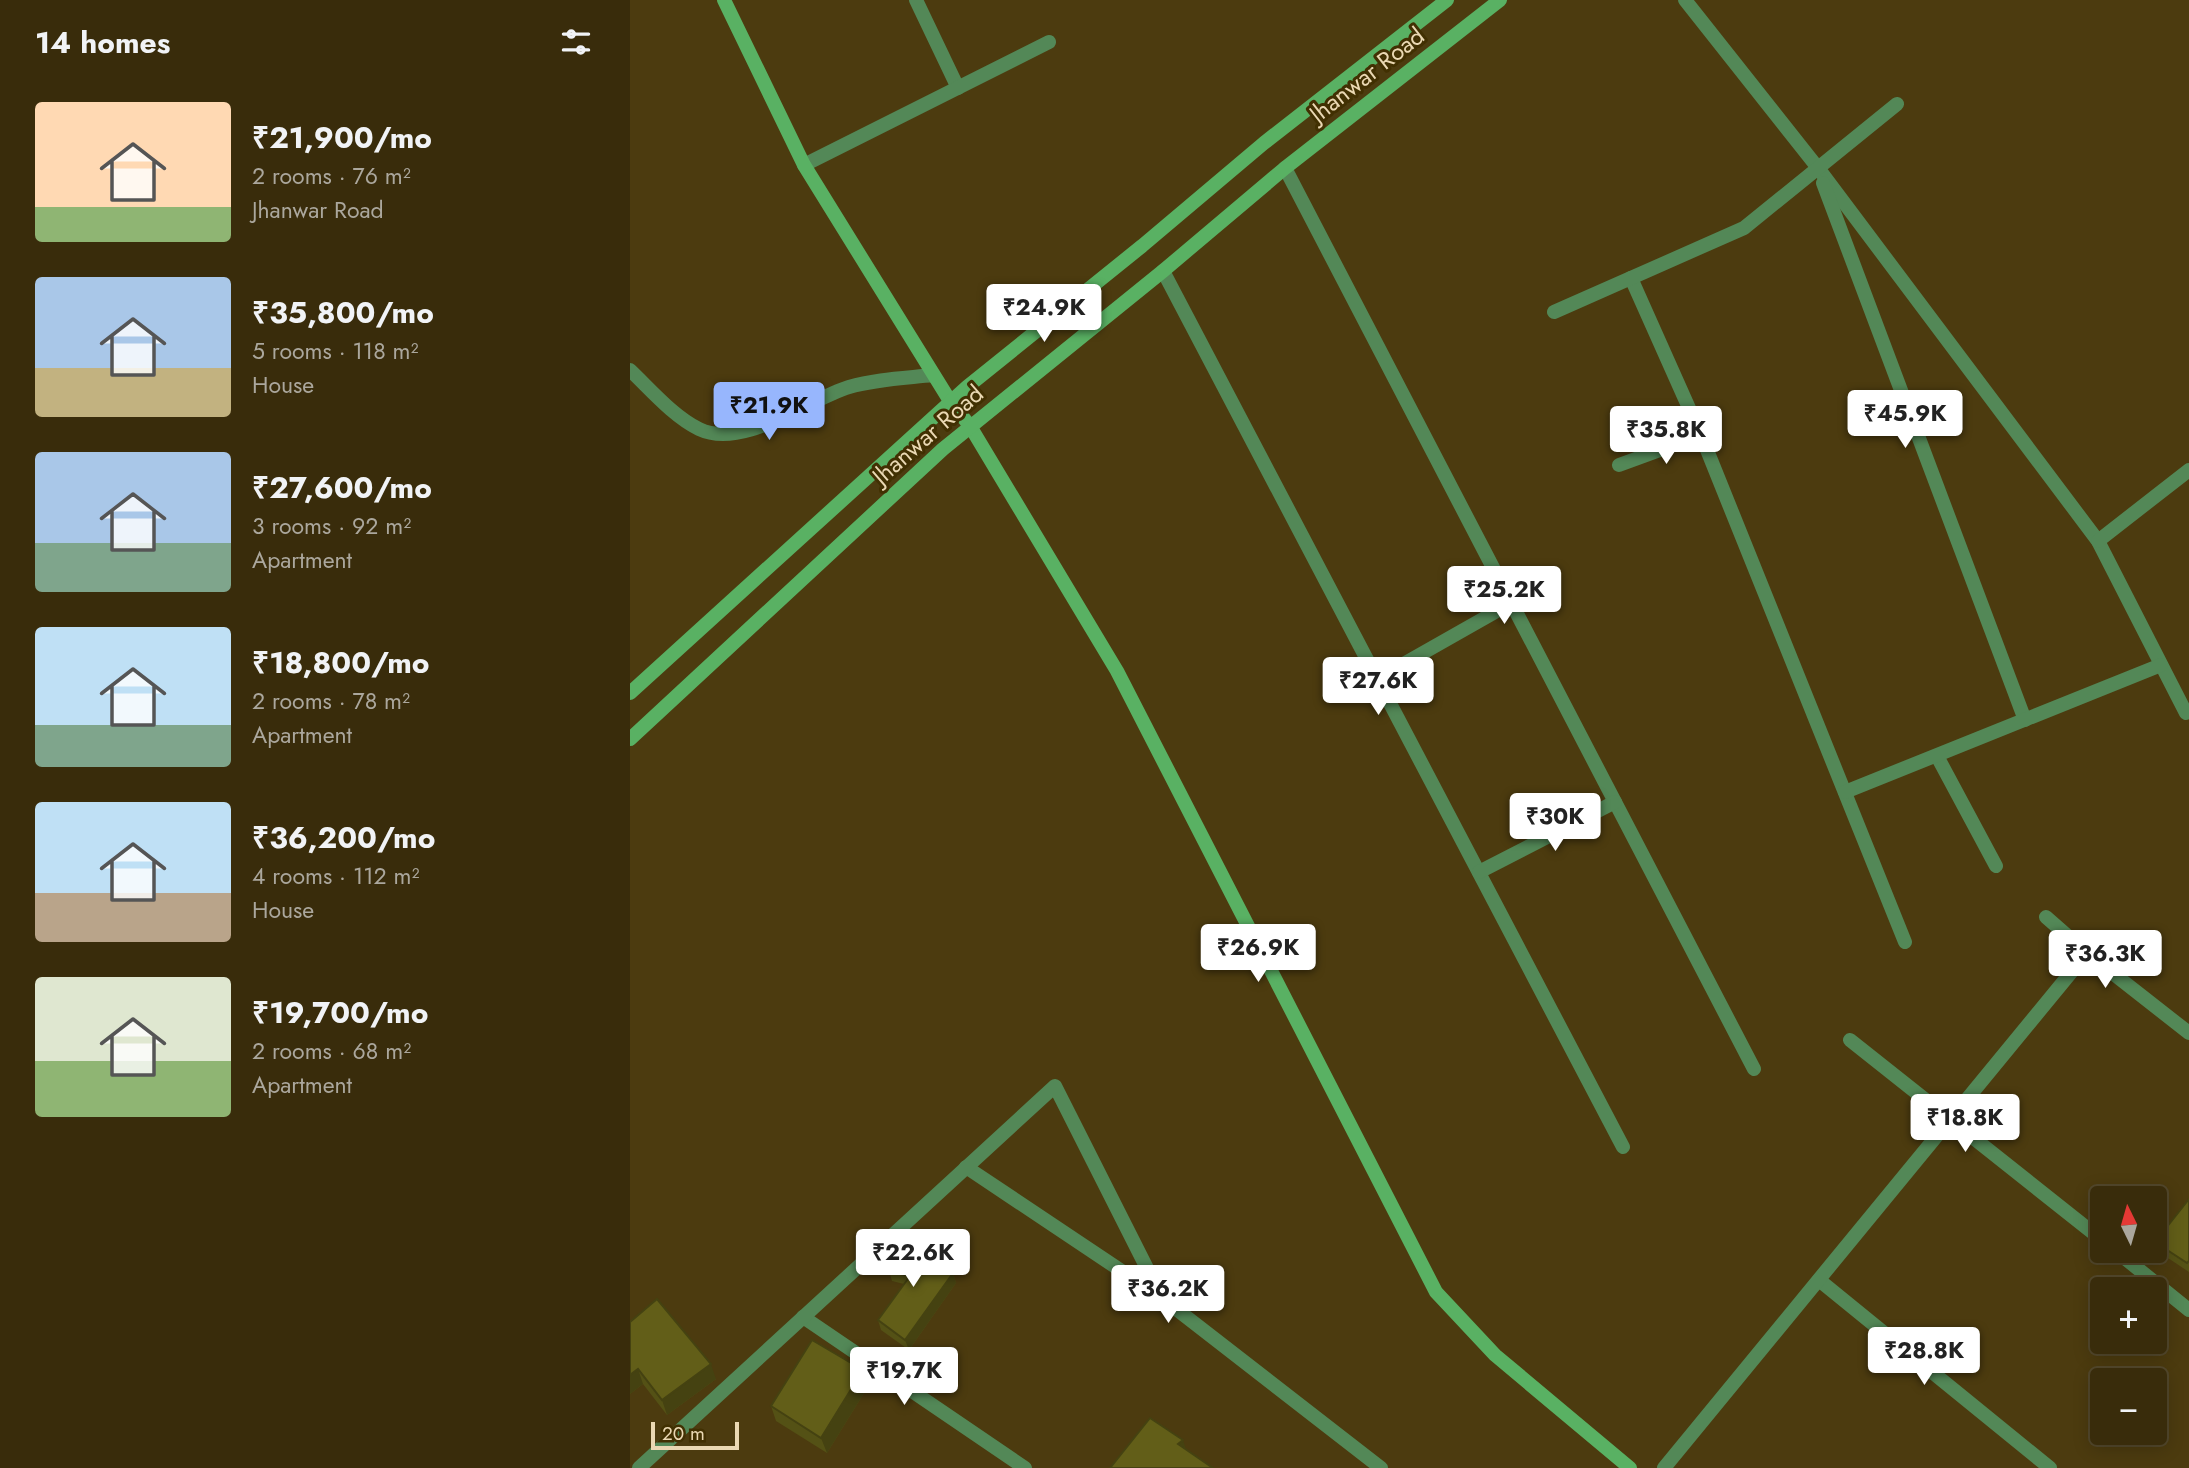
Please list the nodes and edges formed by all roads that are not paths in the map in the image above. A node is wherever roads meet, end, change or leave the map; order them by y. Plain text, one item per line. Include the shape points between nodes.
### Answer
1 (724, 0) edge
2 (916, 0) edge
3 (1447, 0) edge
4 (1500, 0) edge
5 (1685, 0) edge
6 (1049, 42) dead end
7 (958, 88) junction
8 (1897, 104) dead end
9 (804, 165) junction
10 (1285, 168) junction
11 (1818, 168) junction
12 (1163, 271) junction
13 (1631, 278) junction
14 (1553, 313) dead end
15 (630, 370) edge
16 (933, 374) junction
17 (950, 401) junction
18 (970, 426) junction
19 (1701, 435) junction
20 (1619, 465) dead end
21 (2189, 470) edge
22 (2098, 541) junction
23 (1511, 603) junction
24 (2161, 665) junction
25 (1377, 679) junction
26 (630, 693) edge
27 (2186, 713) dead end
28 (2025, 720) junction
29 (630, 739) edge
30 (1937, 756) junction
31 (1845, 792) junction
32 (1615, 802) junction
33 (1996, 866) dead end
34 (1479, 872) junction
35 (2046, 917) dead end
36 (1905, 942) dead end
37 (2087, 954) junction
38 (2189, 1033) edge
39 (1850, 1040) dead end
40 (1754, 1069) dead end
41 (1951, 1120) junction
42 (1623, 1147) dead end
43 (966, 1167) junction
44 (2090, 1230) edge
45 (2132, 1264) edge
46 (1819, 1280) junction
47 (1162, 1298) junction
48 (2189, 1310) edge
49 (803, 1317) junction
50 (639, 1468) edge
51 (1025, 1468) edge
52 (1381, 1468) edge
53 (1628, 1468) edge
54 (1664, 1468) edge
55 (2050, 1468) edge

1 - 9 street
2 - 7 street
3 - 17 street, Jhanwar Road via 1264,143
4 - 10 street, Jhanwar Road
5 - 11 street
6 - 7 street
7 - 9 street
8 - 11 street
9 - 16 street
10 - 12 street, Jhanwar Road
10 - 23 street
11 - 13 street via 1744,228
11 - 22 street
11 - 28 street
12 - 18 street, Jhanwar Road
12 - 25 street
13 - 14 street
13 - 19 street
15 - 16 street via 681,416 699,429 717,434 756,428 850,387
16 - 17 street
17 - 18 street
17 - 26 street, Jhanwar Road
18 - 29 street, Jhanwar Road
18 - 53 street via 1117,671 1436,1292 1495,1355
19 - 20 street
19 - 31 street
21 - 22 street
22 - 24 street
23 - 25 street
23 - 32 street
24 - 27 street
24 - 28 street
25 - 34 street
28 - 30 street
30 - 31 street
30 - 33 street
31 - 36 street
32 - 34 street
32 - 40 street
34 - 42 street
35 - 37 street
37 - 38 street
37 - 41 street
39 - 41 street
41 - 44 street
41 - 46 street
43 - 47 street
43 - 47 street via 1055,1086
43 - 49 street
45 - 48 street
46 - 54 street
46 - 55 street
47 - 52 street
49 - 50 street
49 - 51 street

